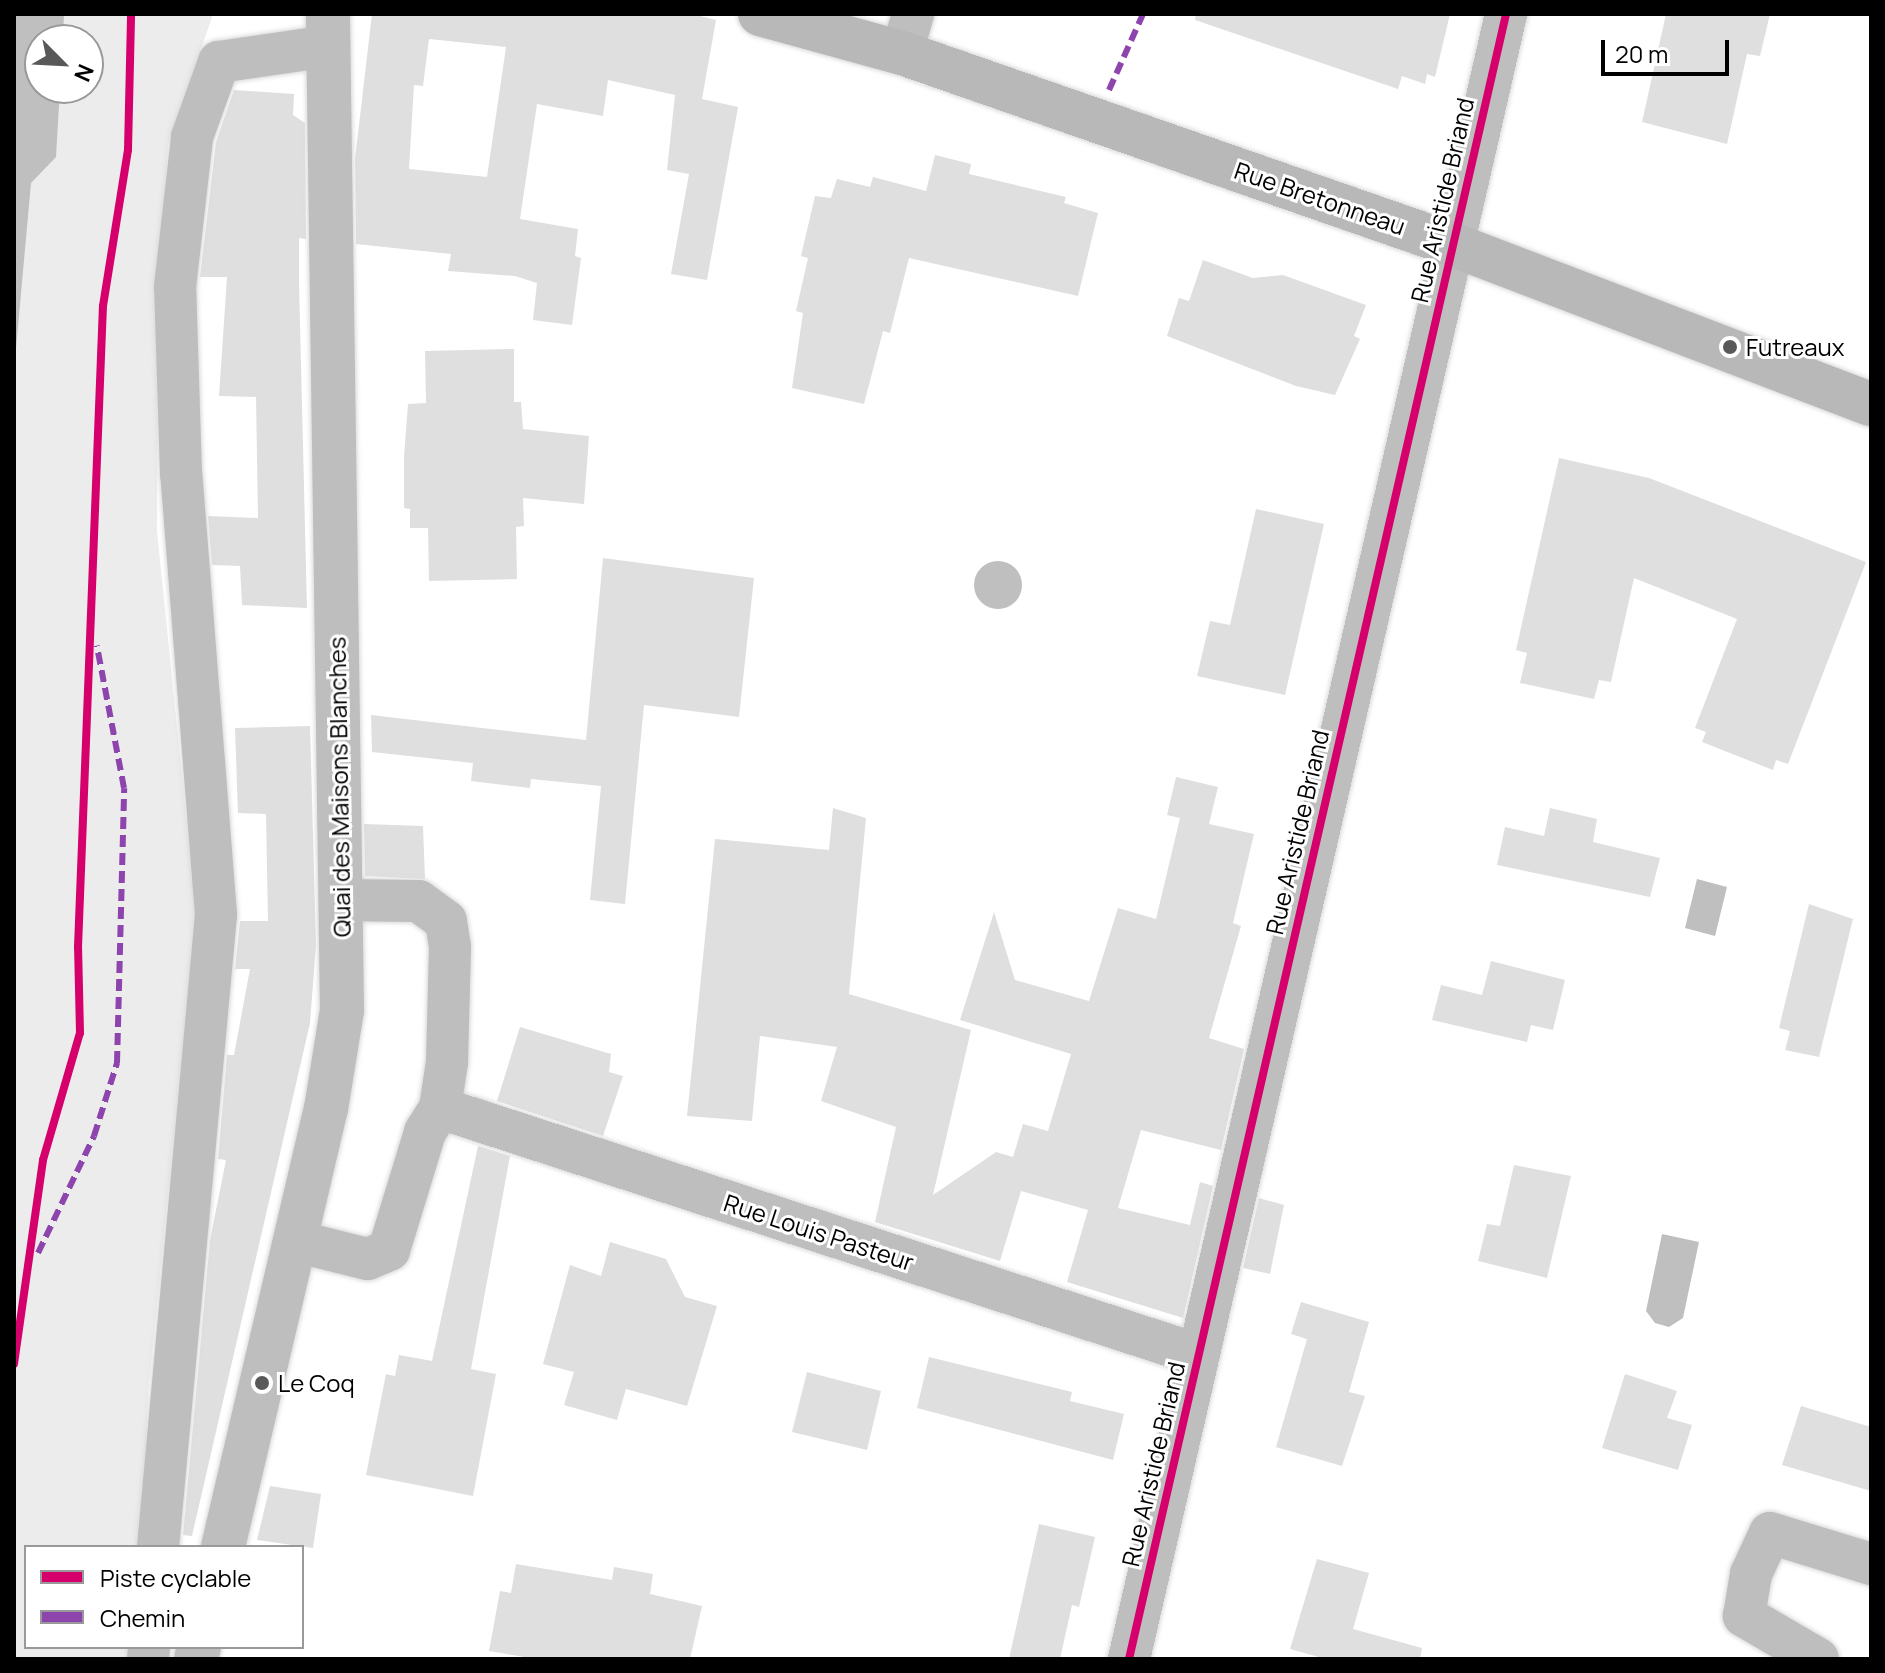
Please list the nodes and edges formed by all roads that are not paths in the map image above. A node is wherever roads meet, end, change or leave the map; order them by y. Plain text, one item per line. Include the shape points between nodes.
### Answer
1 (760, 14) edge
2 (1506, 14) edge
3 (329, 30) edge
4 (907, 34) edge
5 (1451, 244) junction
6 (1871, 404) edge
7 (340, 900) junction
8 (440, 1108) junction
9 (295, 1241) junction
10 (1199, 1355) junction
11 (158, 1545) edge
12 (223, 1545) edge
13 (1871, 1564) edge
14 (1129, 1659) edge
15 (1818, 1659) edge

1 - 4 street, Rue Bretonneau
2 - 5 street, Rue Aristide Briand
3 - 7 main road, Quai des Maisons Blanches
3 - 11 street via 219,62 192,137 175,287 181,474 216,915
4 - 5 street, Rue Bretonneau
5 - 6 street, Rue Bretonneau
5 - 10 street, Rue Aristide Briand
7 - 8 street via 418,901 446,921 449,975
7 - 9 main road, Quai des Maisons Blanches via 342,1010 326,1109
8 - 9 street via 425,1132 389,1250 368,1259
8 - 10 street, Rue Louis Pasteur
9 - 12 main road, Quai des Maisons Blanches
10 - 14 street, Rue Aristide Briand
13 - 15 street via 1770,1533 1751,1574 1744,1616

